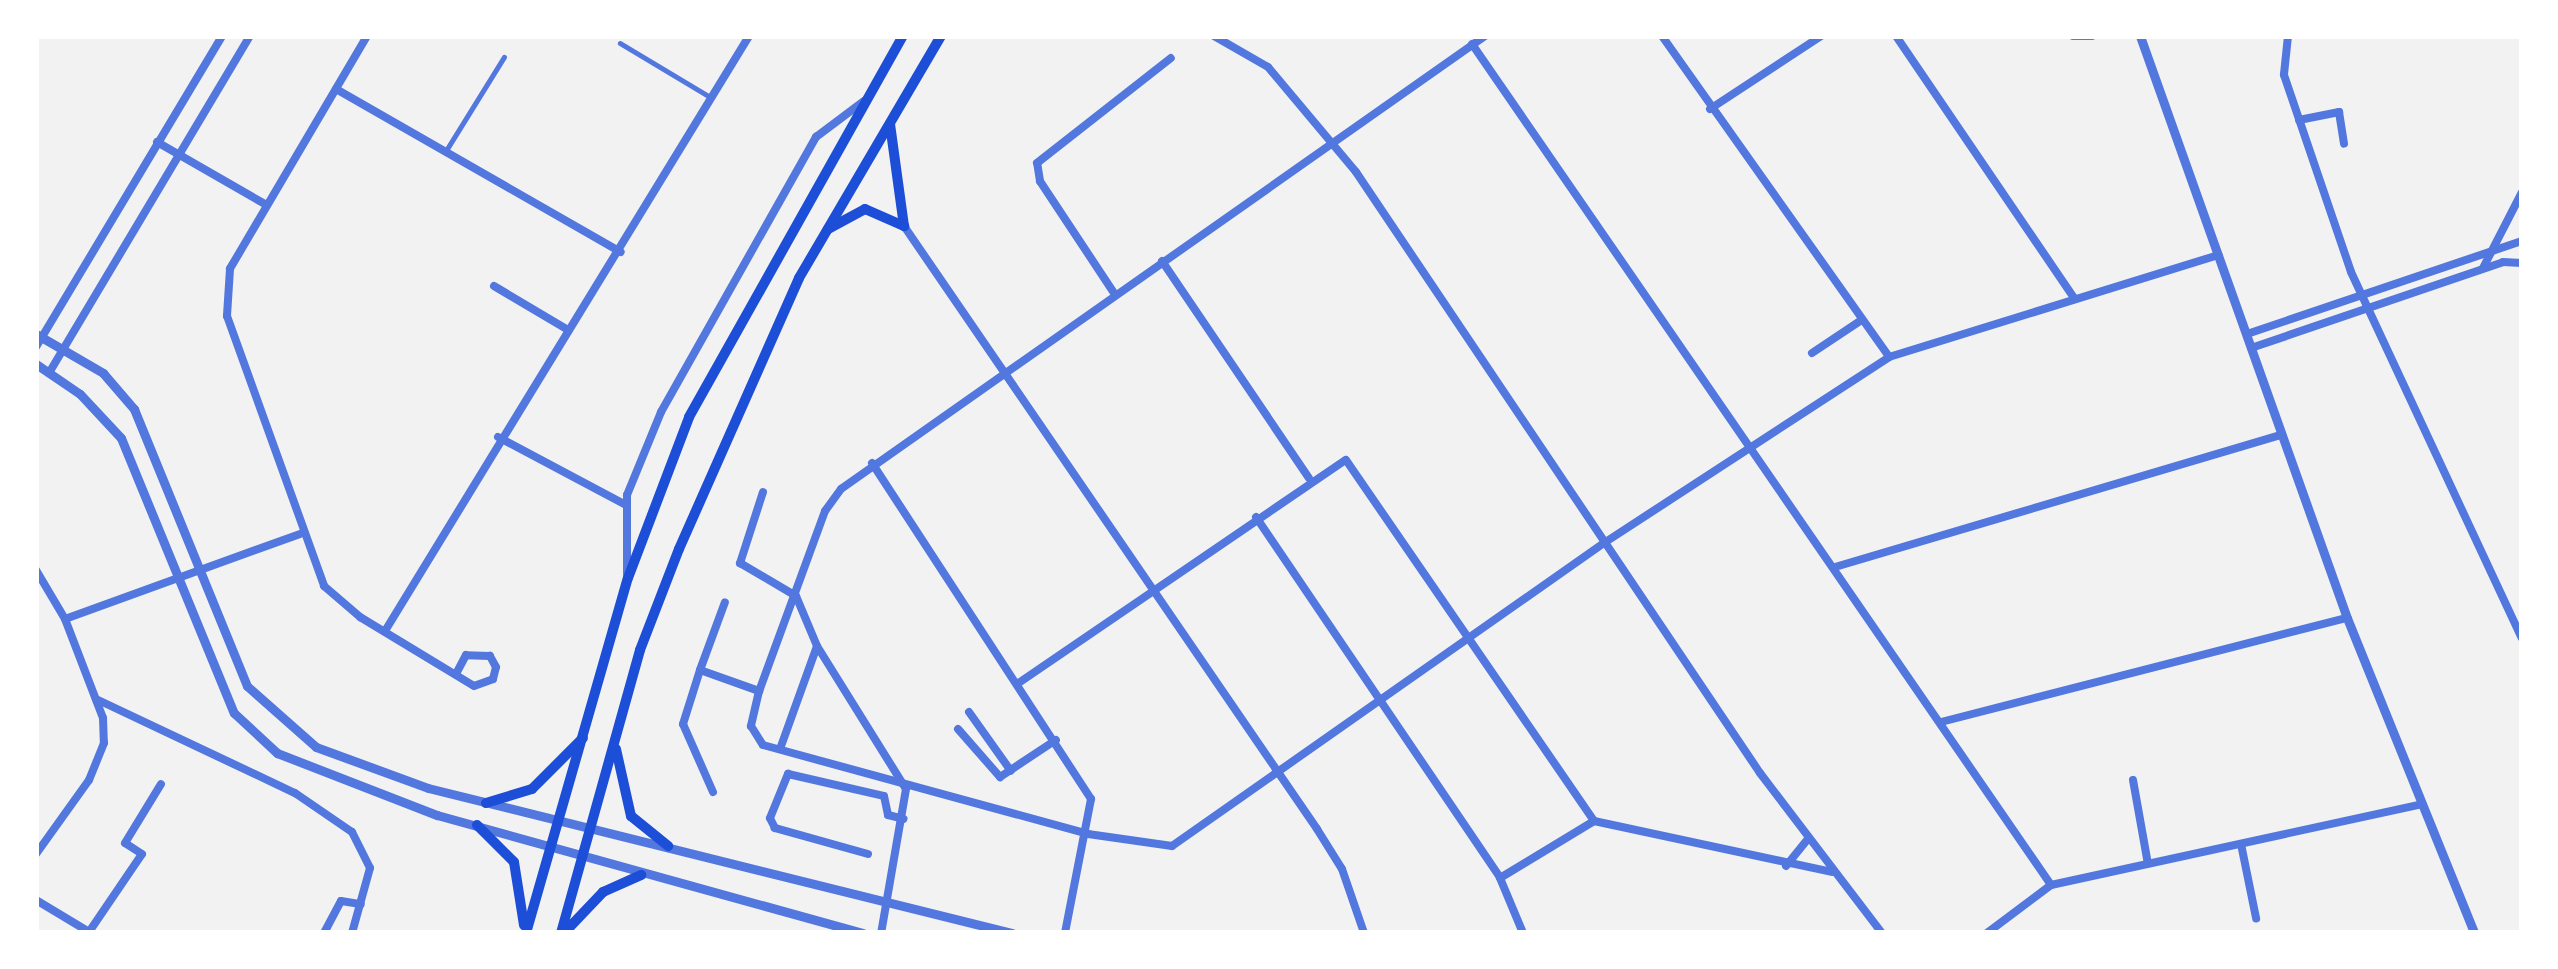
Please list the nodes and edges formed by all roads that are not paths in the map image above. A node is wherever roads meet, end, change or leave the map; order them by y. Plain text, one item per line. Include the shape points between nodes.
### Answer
1 (223, 36) edge
2 (250, 36) edge
3 (367, 36) edge
4 (748, 36) edge
5 (903, 36) edge
6 (1214, 36) edge
7 (1485, 36) edge
8 (1661, 36) edge
9 (1821, 36) edge
10 (1896, 36) edge
11 (2073, 36) edge
12 (2092, 36) edge
13 (2140, 36) edge
14 (2288, 36) edge
15 (941, 39) edge
16 (620, 43) dead end
17 (1472, 44) junction
18 (504, 57) dead end
19 (1171, 58) dead end
20 (336, 89) junction
21 (712, 98) junction
22 (864, 101) junction
23 (1709, 109) junction
24 (2299, 120) junction
25 (890, 124) junction
26 (157, 142) junction
27 (1334, 144) junction
28 (2344, 144) dead end
29 (444, 153) junction
30 (183, 156) junction
31 (2522, 192) edge
32 (266, 204) junction
33 (904, 226) junction
34 (826, 230) junction
35 (2522, 242) edge
36 (621, 252) junction
37 (2487, 254) junction
38 (2220, 255) junction
39 (1162, 260) junction
40 (2522, 263) edge
41 (2483, 268) junction
42 (494, 286) dead end
43 (1114, 293) junction
44 (2361, 296) junction
45 (2075, 298) junction
46 (2367, 309) junction
47 (1860, 321) junction
48 (568, 330) junction
49 (2247, 334) junction
50 (38, 340) edge
51 (64, 347) junction
52 (2252, 348) junction
53 (1812, 353) dead end
54 (1889, 357) junction
55 (36, 364) edge
56 (1006, 370) junction
57 (49, 373) junction
58 (2283, 435) junction
59 (499, 436) junction
60 (1754, 446) junction
61 (872, 463) junction
62 (1309, 479) junction
63 (763, 492) dead end
64 (626, 505) junction
65 (1256, 518) junction
66 (300, 534) junction
67 (1604, 543) junction
68 (1835, 567) junction
69 (36, 570) edge
70 (202, 570) junction
71 (179, 578) junction
72 (628, 578) junction
73 (1152, 587) junction
74 (796, 596) junction
75 (725, 602) dead end
76 (2347, 618) junction
77 (65, 619) junction
78 (385, 632) junction
79 (1467, 637) junction
80 (2522, 638) edge
81 (817, 646) junction
82 (700, 670) junction
83 (456, 674) junction
84 (1019, 682) junction
85 (759, 691) junction
86 (96, 699) junction
87 (1379, 700) junction
88 (969, 712) dead end
89 (1940, 722) junction
90 (958, 728) dead end
91 (586, 735) junction
92 (1056, 740) junction
93 (615, 741) junction
94 (780, 748) junction
95 (1011, 771) junction
96 (1280, 775) junction
97 (2133, 780) dead end
98 (161, 784) dead end
99 (906, 789) junction
100 (713, 792) dead end
101 (486, 803) junction
102 (2422, 804) junction
103 (904, 819) junction
104 (560, 821) junction
105 (1594, 821) junction
106 (477, 825) junction
107 (591, 828) junction
108 (1088, 834) junction
109 (1808, 838) junction
110 (2241, 844) junction
111 (668, 846) junction
112 (552, 850) junction
113 (36, 854) edge
114 (868, 854) dead end
115 (582, 859) junction
116 (2148, 864) junction
117 (1785, 867) junction
118 (1833, 872) junction
119 (641, 875) junction
120 (1500, 878) junction
121 (2051, 885) junction
122 (36, 900) edge
123 (890, 902) junction
124 (361, 904) junction
125 (2255, 918) dead end
126 (90, 933) edge
127 (325, 933) edge
128 (352, 933) edge
129 (525, 933) edge
130 (563, 933) edge
131 (863, 933) edge
132 (881, 933) edge
133 (1012, 933) edge
134 (1065, 933) edge
135 (1364, 933) edge
136 (1523, 933) edge
137 (1882, 933) edge
138 (1987, 933) edge
139 (2474, 933) edge

1 - 26 street
2 - 30 street
3 - 20 street
4 - 21 street
5 - 22 main road
6 - 27 street via 1268,68
7 - 17 street
8 - 23 street
9 - 23 street
10 - 45 street
11 - 12 street
13 - 38 street
14 - 24 street via 2284,75
15 - 25 main road
16 - 21 lane
17 - 27 street
17 - 60 street
18 - 29 lane
19 - 43 street via 1037,163 1040,181
20 - 29 street
20 - 32 street
21 - 36 street
22 - 64 street via 816,137 756,238 661,412
22 - 72 main road via 698,398
23 - 47 street
24 - 28 street via 2339,112
24 - 44 street
25 - 33 main road
25 - 34 main road
26 - 30 street
26 - 50 street
27 - 39 street
27 - 67 street
29 - 36 street
30 - 32 street
30 - 51 street
31 - 37 street
32 - 66 street via 230,269 227,316
33 - 34 main road via 865,208
33 - 56 street
34 - 93 main road via 679,549
35 - 37 street
36 - 48 street
37 - 41 street
37 - 44 street
38 - 45 street
38 - 49 street
39 - 43 street
39 - 62 street
40 - 41 street
41 - 46 street
42 - 48 street
43 - 56 street
44 - 46 street
44 - 49 street
45 - 54 street
46 - 52 street
46 - 80 street
47 - 53 street
47 - 54 street
48 - 59 street
49 - 52 street
50 - 51 street
51 - 57 street
51 - 70 street via 103,373 134,409
52 - 58 street
54 - 60 street
55 - 57 street
56 - 61 street
56 - 73 street
57 - 71 street via 122,438
58 - 68 street
58 - 76 street
59 - 64 street
59 - 78 street
60 - 67 street
60 - 68 street
61 - 74 street via 825,511
61 - 84 street
62 - 65 street
62 - 79 street via 1346,460
63 - 74 street via 740,562
64 - 72 street
65 - 73 street
65 - 87 street
66 - 70 street
66 - 78 street via 324,586
67 - 79 street
67 - 109 street
68 - 89 street
69 - 77 street
70 - 71 street
70 - 101 street via 247,686 289,728 339,759
71 - 77 street
71 - 106 street via 234,713 277,753
72 - 91 main road
73 - 84 street
73 - 96 street
74 - 81 street
74 - 85 street
75 - 82 street
76 - 89 street
76 - 102 street
77 - 86 street
78 - 83 street
79 - 87 street
79 - 105 street
81 - 94 street
81 - 99 street
82 - 85 street
82 - 100 street via 682,724
83 - 83 street via 486,684 496,668 490,656 466,655
84 - 92 street
85 - 94 street via 754,736
86 - 113 street via 104,743 89,780
86 - 124 street via 310,801 352,832 370,868
87 - 96 street
87 - 120 street
88 - 95 street
89 - 121 street
90 - 95 street via 994,774
91 - 101 main road via 532,789
91 - 104 main road
92 - 95 street
92 - 108 street via 1091,799
93 - 107 main road
93 - 111 main road via 632,816
94 - 99 street
96 - 108 street via 1158,849
96 - 135 street via 1342,869
97 - 116 street
98 - 126 street via 124,843 142,854
99 - 103 street
99 - 108 street
101 - 104 street
102 - 110 street
102 - 139 street
103 - 114 street via 888,815 884,796 788,774 770,818 775,828
103 - 123 street
104 - 107 street
104 - 112 main road
105 - 117 street
105 - 120 street
106 - 112 street
106 - 129 main road via 521,877
107 - 111 street
107 - 115 main road
108 - 134 street
109 - 117 street
109 - 118 street
110 - 116 street
110 - 125 street
111 - 123 street
112 - 115 street
112 - 129 main road
115 - 119 street
115 - 130 main road
116 - 121 street
117 - 118 street
118 - 137 street
119 - 130 main road via 588,903
119 - 131 street
120 - 136 street
121 - 138 street
122 - 126 street
123 - 132 street
123 - 133 street
124 - 127 street via 341,901
124 - 128 street

